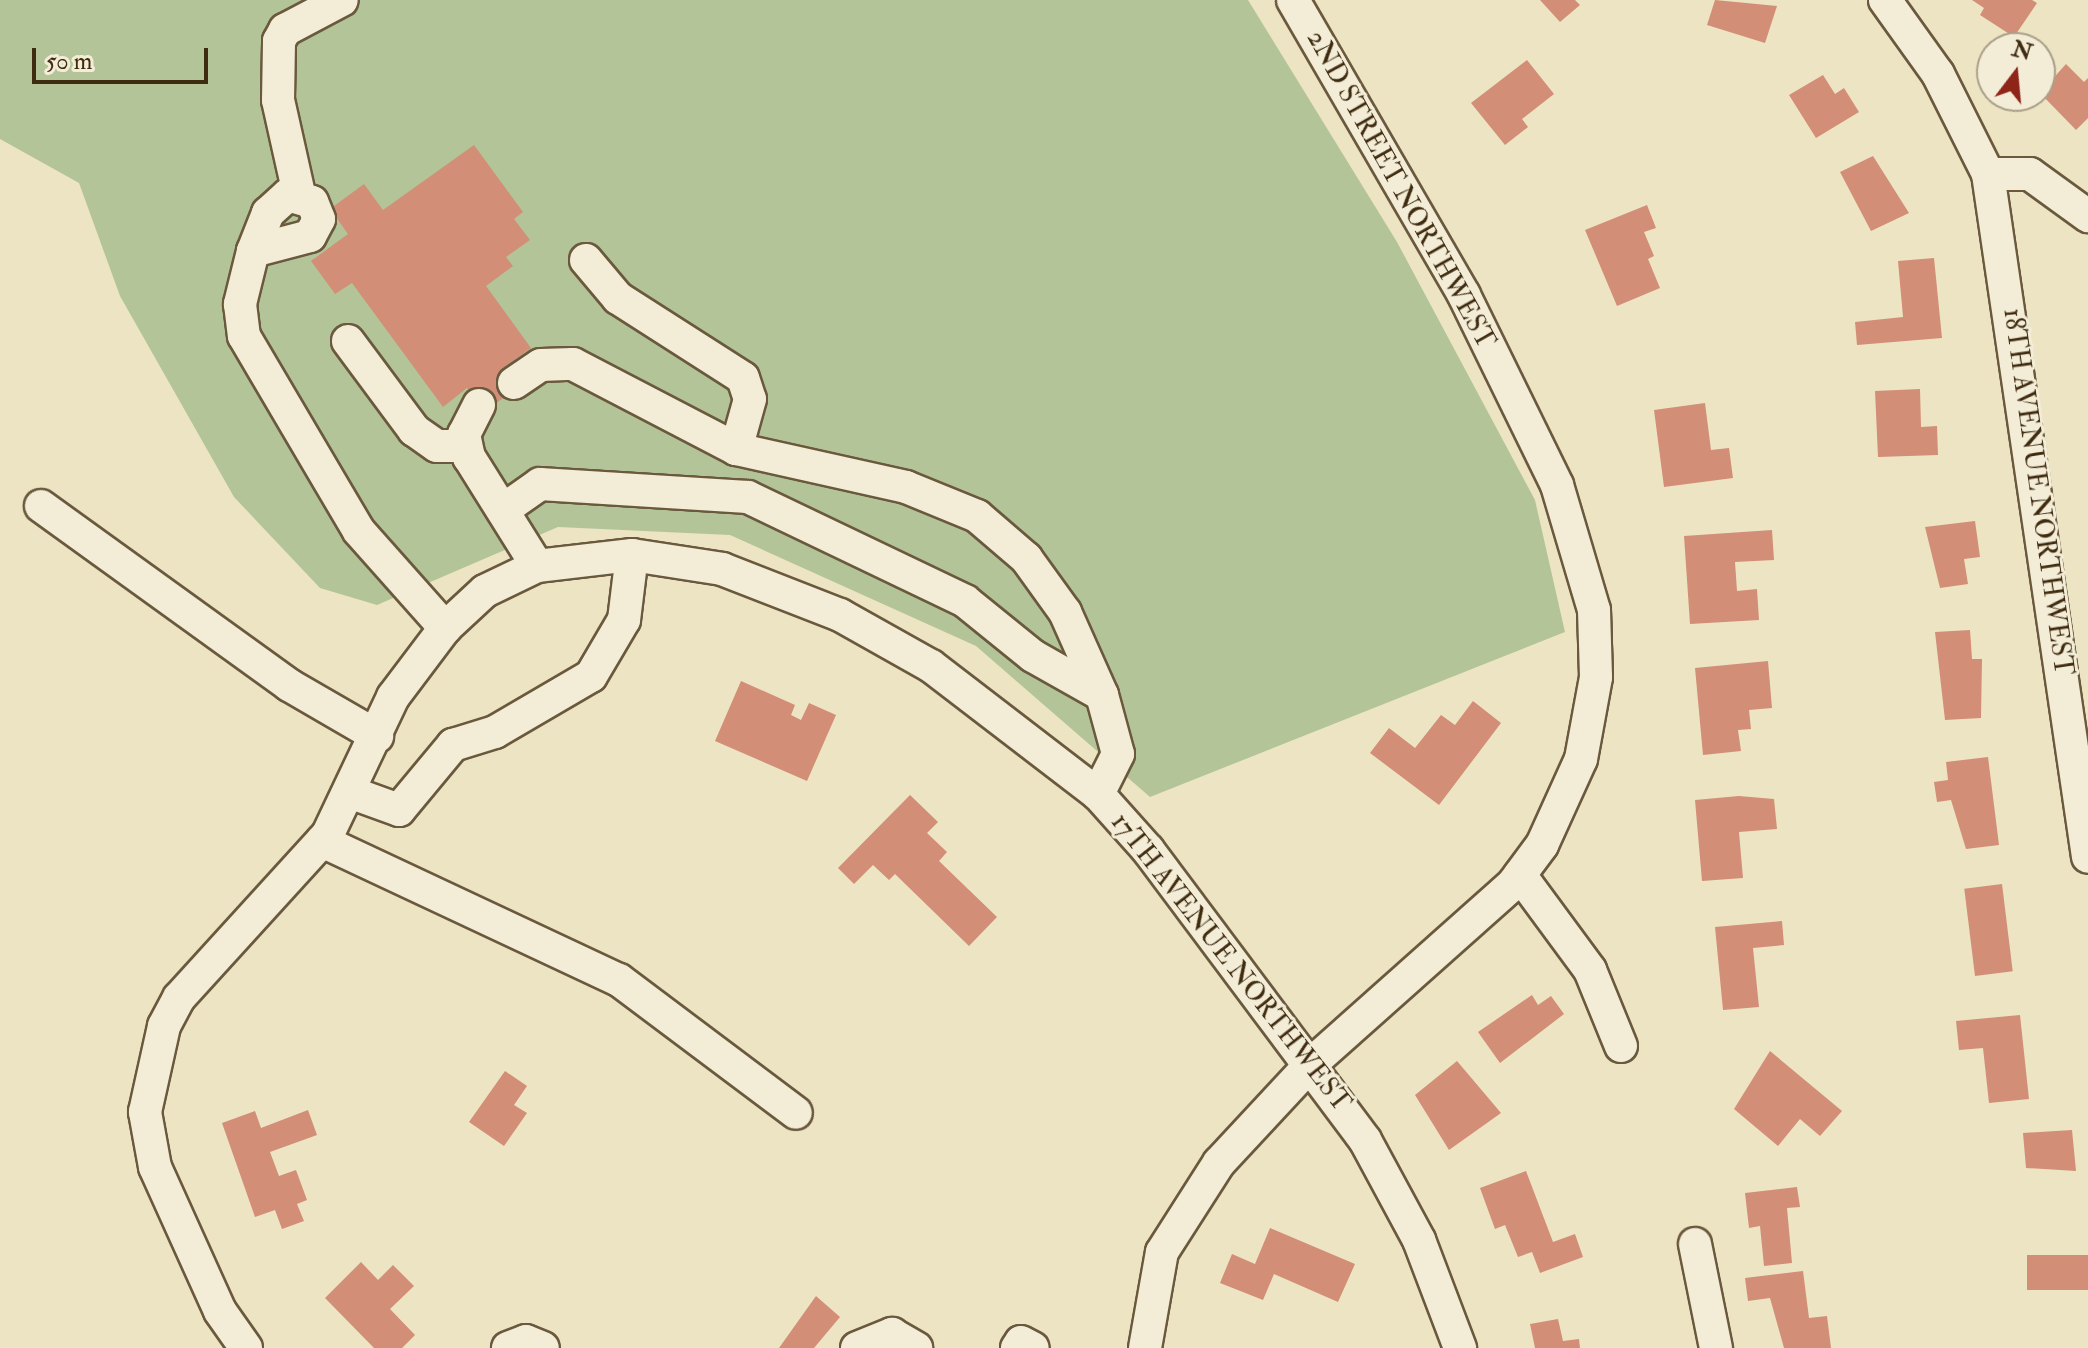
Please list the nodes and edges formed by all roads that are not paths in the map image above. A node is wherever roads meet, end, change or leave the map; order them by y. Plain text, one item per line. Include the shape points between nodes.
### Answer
1 (342, 0) edge
2 (1293, 0) edge
3 (1885, 0) edge
4 (1988, 174) junction
5 (299, 194) junction
6 (2088, 216) edge
7 (253, 251) junction
8 (586, 260) dead end
9 (348, 341) dead end
10 (514, 383) dead end
11 (479, 405) dead end
12 (466, 446) junction
13 (736, 449) junction
14 (823, 473) junction
15 (41, 506) dead end
16 (503, 510) junction
17 (806, 522) junction
18 (632, 555) junction
19 (537, 566) junction
20 (445, 628) junction
21 (1102, 695) junction
22 (377, 736) junction
23 (352, 793) junction
24 (1098, 794) junction
25 (322, 841) junction
26 (2088, 857) edge
27 (1520, 875) junction
28 (1621, 1046) dead end
29 (1311, 1064) junction
30 (796, 1113) dead end
31 (1695, 1244) dead end
32 (246, 1348) edge
33 (508, 1348) edge
34 (543, 1348) edge
35 (857, 1348) edge
36 (916, 1348) edge
37 (1017, 1348) edge
38 (1033, 1348) edge
39 (1145, 1348) edge
40 (1460, 1348) edge
41 (1716, 1348) edge

1 - 5 street via 285,30 279,41 278,100
2 - 27 street, 2ND STREET NORTHWEST via 1464,295 1541,449 1582,558 1597,643 1589,728 1557,818
3 - 4 street, 18TH AVENUE NORTHWEST via 1938,74
4 - 6 street via 2030,174
4 - 26 street, 18TH AVENUE NORTHWEST
5 - 7 street via 277,200
5 - 7 street via 319,219 310,236
7 - 20 street via 240,304 244,336 359,531
8 - 13 street via 618,298 743,378 750,399
9 - 12 street via 414,430 437,446
10 - 13 street via 550,362 573,364
11 - 12 street via 467,423
12 - 16 street
13 - 14 street
14 - 17 street
14 - 21 street via 948,500 999,533 1065,612
15 - 22 street via 289,685
16 - 17 street via 540,484 609,485 748,497
16 - 19 street
17 - 21 street via 965,601 1033,656
18 - 19 street, 17TH AVENUE NORTHWEST
18 - 23 street via 624,620 610,654 591,676 495,732 453,745 399,810
18 - 24 street, 17TH AVENUE NORTHWEST via 722,569 840,615 931,666
19 - 20 street, 17TH AVENUE NORTHWEST via 485,591
20 - 22 street, 17TH AVENUE NORTHWEST via 400,687
21 - 24 street via 1118,754
22 - 23 street, 17TH AVENUE NORTHWEST
23 - 25 street, 17TH AVENUE NORTHWEST
24 - 29 street, 17TH AVENUE NORTHWEST
25 - 30 street via 619,980
25 - 32 street, 17TH AVENUE NORTHWEST via 179,998 153,1058 145,1112 170,1203 220,1311
27 - 28 street via 1590,970
27 - 29 street, 2ND STREET NORTHWEST
29 - 39 street, 2ND STREET NORTHWEST via 1219,1163 1168,1237 1152,1284
29 - 40 street, 17TH AVENUE NORTHWEST via 1399,1197
31 - 41 street
33 - 34 street via 526,1341
35 - 36 street via 892,1334
37 - 38 street via 1021,1342

